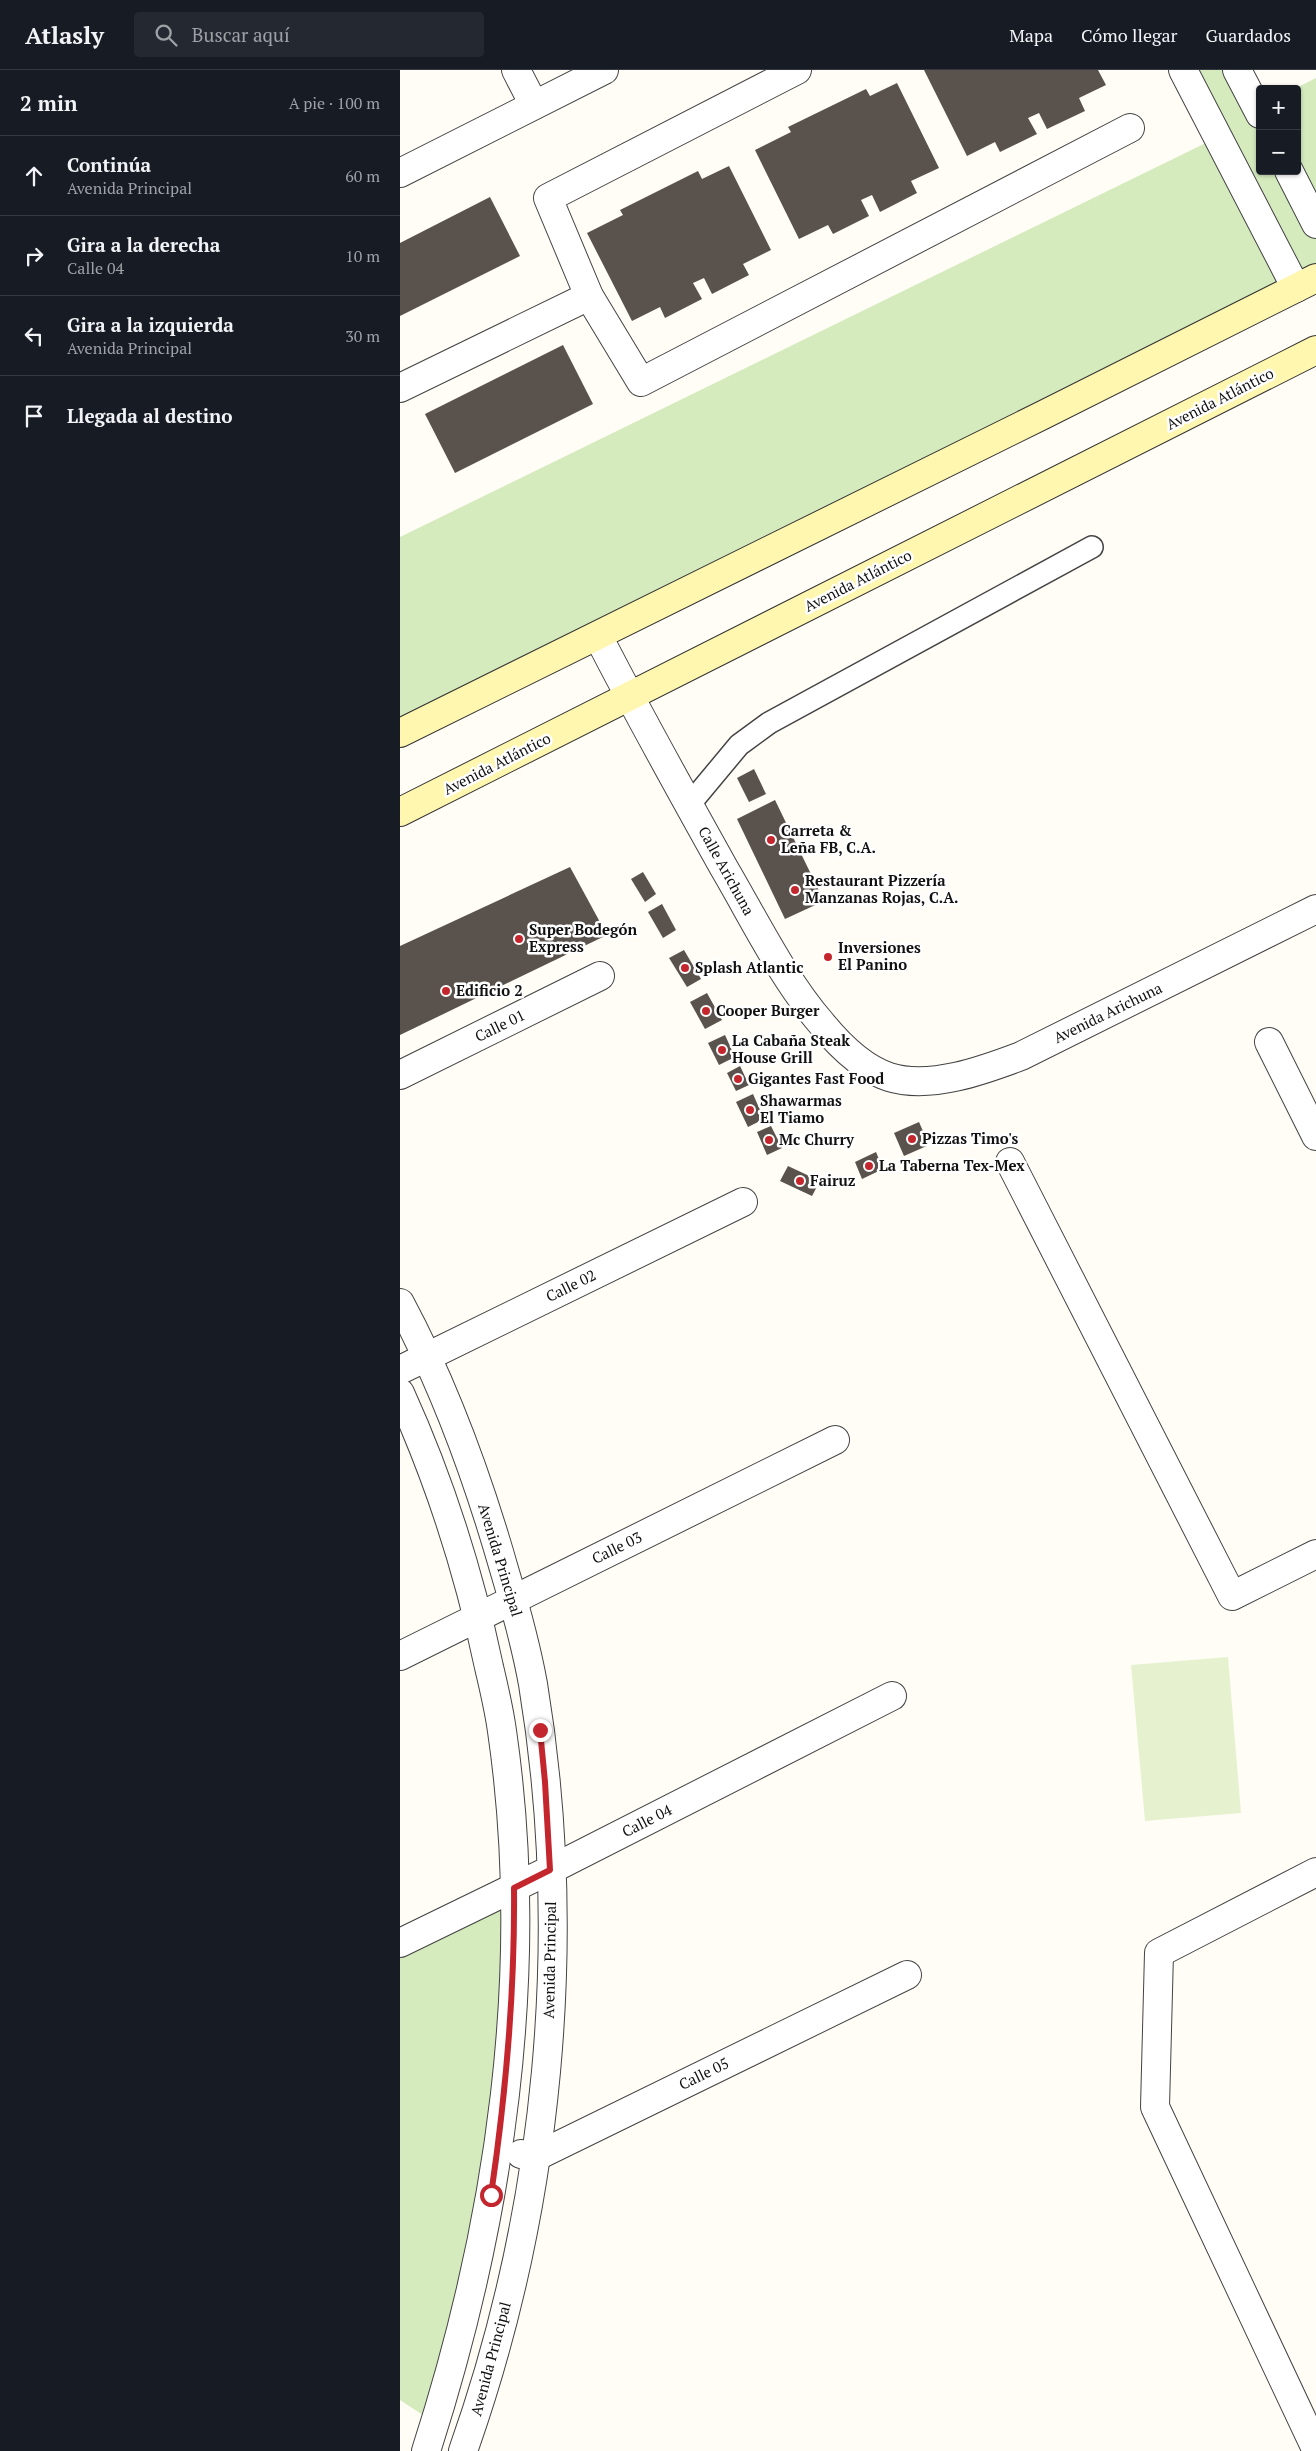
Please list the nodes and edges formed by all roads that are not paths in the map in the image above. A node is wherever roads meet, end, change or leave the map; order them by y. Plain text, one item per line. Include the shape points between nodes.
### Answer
1 (516, 70) edge
2 (604, 70) edge
3 (797, 70) edge
4 (1183, 70) edge
5 (1237, 70) edge
6 (534, 105) junction
7 (1256, 106) edge
8 (1130, 128) dead end
9 (400, 173) edge
10 (1291, 175) edge
11 (1316, 224) edge
12 (1306, 283) edge
13 (589, 296) junction
14 (1316, 350) edge
15 (400, 388) edge
16 (1092, 547) dead end
17 (598, 636) junction
18 (629, 696) junction
19 (400, 733) edge
20 (689, 805) junction
21 (400, 812) edge
22 (1316, 909) edge
23 (600, 976) dead end
24 (1269, 1042) dead end
25 (400, 1075) edge
26 (890, 1077) joint
27 (1316, 1136) edge
28 (1010, 1162) dead end
29 (743, 1202) dead end
30 (400, 1304) edge
31 (426, 1357) junction
32 (400, 1370) edge
33 (400, 1393) edge
34 (835, 1440) dead end
35 (1316, 1554) edge
36 (512, 1599) junction
37 (478, 1617) junction
38 (400, 1656) edge
39 (892, 1696) dead end
40 (550, 1870) junction
41 (1316, 1872) edge
42 (514, 1888) junction
43 (400, 1943) edge
44 (906, 1974) dead end
45 (497, 2151) junction
46 (535, 2157) junction
47 (1316, 2449) edge
48 (426, 2451) edge
49 (463, 2451) edge

1 - 6 street
2 - 6 street
3 - 13 street via 548,198
4 - 12 street
5 - 7 street
6 - 9 street
8 - 13 street via 641,382
10 - 11 street
12 - 17 main road
13 - 15 street
14 - 18 main road, Avenida Atlántico
16 - 20 lane via 769,723 739,745
17 - 18 street, Calle Arichuna
17 - 19 main road
18 - 20 street, Calle Arichuna
18 - 21 main road, Avenida Atlántico
20 - 26 street, Calle Arichuna via 756,924 821,1024 870,1069
22 - 26 street, Avenida Arichuna via 1022,1056 979,1071 938,1079
23 - 25 street, Calle 01
24 - 27 street
28 - 35 street via 1232,1596
29 - 31 street, Calle 02
30 - 31 street, Avenida Principal
31 - 32 street, Calle 02
31 - 36 street, Avenida Principal via 477,1484
33 - 37 street via 460,1547
34 - 36 street, Calle 03
36 - 37 street, Calle 03
36 - 40 street, Avenida Principal via 532,1680 540,1730
37 - 38 street, Calle 03
37 - 42 street via 502,1728 514,1849
39 - 40 street, Calle 04
40 - 42 street, Calle 04
40 - 46 street, Avenida Principal via 551,1993 542,2112
41 - 47 street via 1159,1952 1155,2107
42 - 43 street, Calle 04
42 - 45 street via 509,2045
44 - 46 street, Calle 05
45 - 46 street
45 - 48 street via 491,2195 465,2315
46 - 49 street, Avenida Principal via 506,2307 481,2400

